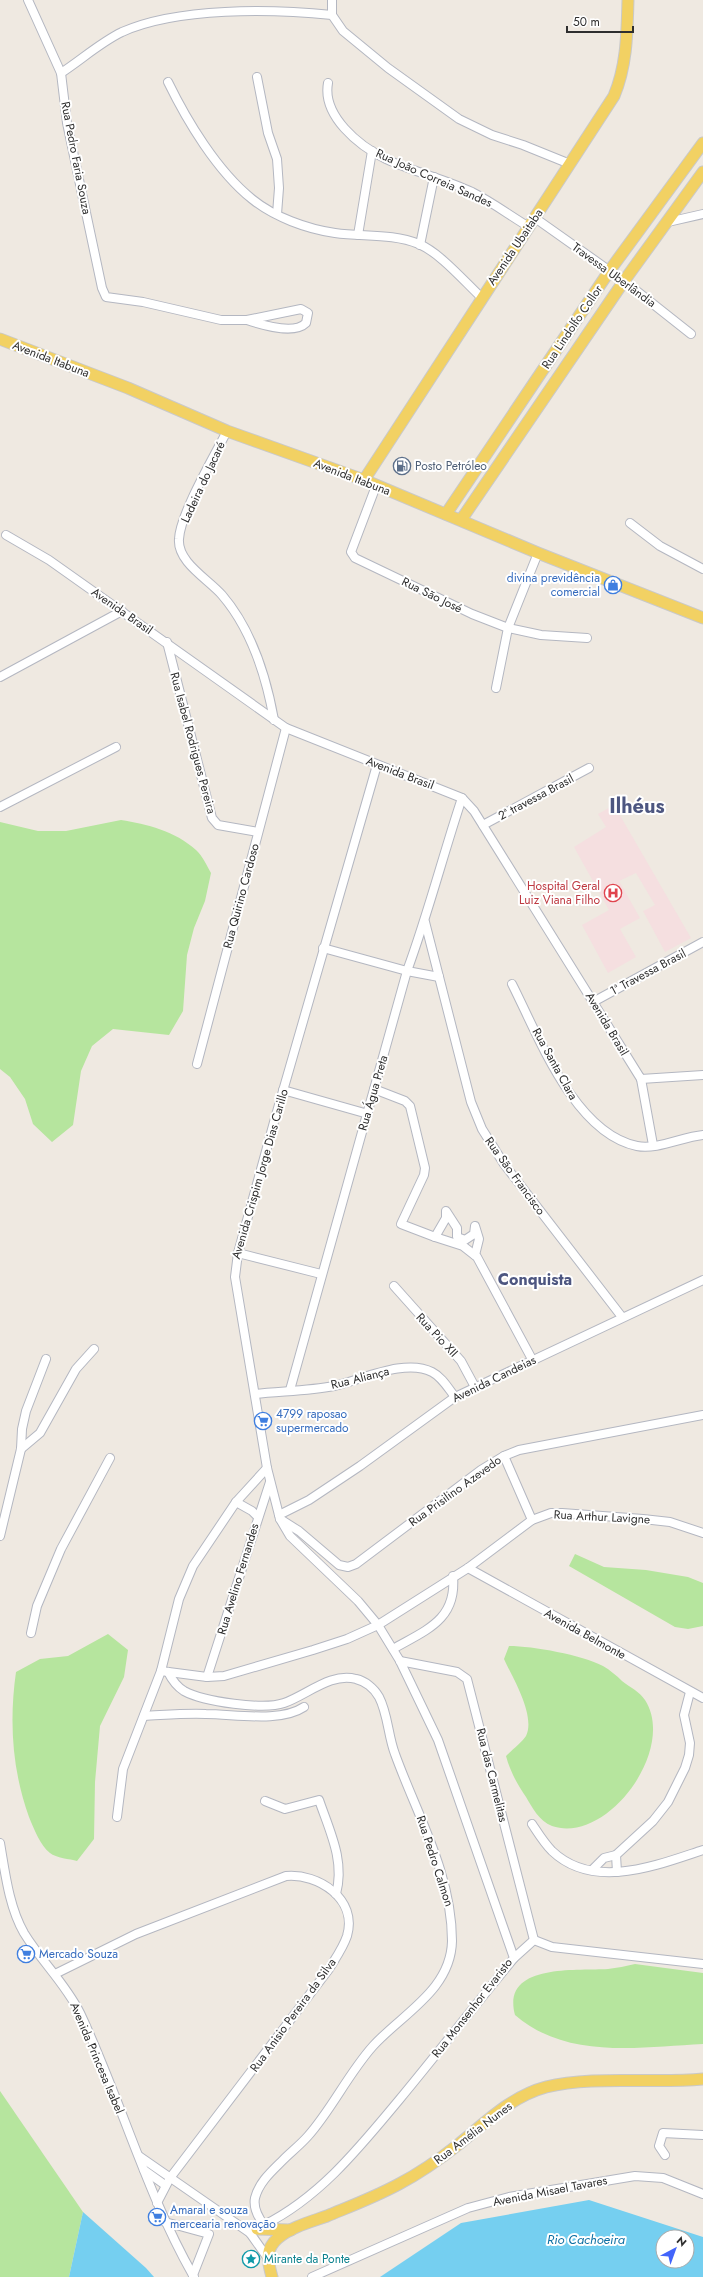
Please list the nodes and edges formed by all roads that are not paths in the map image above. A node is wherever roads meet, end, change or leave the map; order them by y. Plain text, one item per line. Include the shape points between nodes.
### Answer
1 (28, 0) edge
2 (332, 0) edge
3 (628, 0) edge
4 (332, 15) junction
5 (61, 73) junction
6 (257, 77) dead end
7 (168, 82) dead end
8 (328, 82) dead end
9 (703, 143) edge
10 (372, 151) junction
11 (570, 164) junction
12 (703, 172) edge
13 (434, 177) junction
14 (277, 214) junction
15 (703, 214) edge
16 (532, 222) junction
17 (668, 222) junction
18 (358, 235) junction
19 (420, 245) junction
20 (610, 270) junction
21 (624, 281) junction
22 (481, 297) junction
23 (248, 320) junction
24 (691, 334) dead end
25 (0, 339) edge
26 (227, 431) junction
27 (364, 480) junction
28 (376, 486) junction
29 (446, 514) junction
30 (461, 520) junction
31 (630, 523) dead end
32 (6, 535) dead end
33 (538, 553) junction
34 (703, 569) edge
35 (122, 611) junction
36 (703, 618) edge
37 (508, 628) junction
38 (587, 638) dead end
39 (167, 642) junction
40 (0, 677) edge
41 (496, 688) dead end
42 (274, 720) junction
43 (286, 728) junction
44 (116, 747) dead end
45 (377, 765) junction
46 (589, 768) dead end
47 (462, 798) junction
48 (0, 807) edge
49 (483, 825) junction
50 (258, 832) junction
51 (425, 922) junction
52 (703, 942) edge
53 (323, 948) junction
54 (406, 971) junction
55 (439, 977) junction
56 (512, 984) dead end
57 (593, 1002) junction
58 (197, 1064) dead end
59 (703, 1075) edge
60 (641, 1079) junction
61 (374, 1089) junction
62 (283, 1090) junction
63 (368, 1114) junction
64 (703, 1135) edge
65 (652, 1145) junction
66 (435, 1236) junction
67 (238, 1253) junction
68 (475, 1255) junction
69 (321, 1274) junction
70 (703, 1280) edge
71 (394, 1286) dead end
72 (622, 1317) junction
73 (94, 1349) dead end
74 (46, 1359) dead end
75 (533, 1361) junction
76 (475, 1387) junction
77 (290, 1390) junction
78 (254, 1394) junction
79 (455, 1397) junction
80 (703, 1415) edge
81 (21, 1449) junction
82 (504, 1456) junction
83 (110, 1458) dead end
84 (267, 1468) junction
85 (270, 1482) junction
86 (236, 1502) junction
87 (258, 1517) junction
88 (280, 1517) junction
89 (532, 1520) junction
90 (703, 1533) edge
91 (0, 1536) edge
92 (468, 1568) junction
93 (453, 1576) junction
94 (378, 1625) junction
95 (31, 1633) dead end
96 (393, 1650) junction
97 (400, 1661) junction
98 (164, 1671) junction
99 (207, 1677) junction
100 (690, 1692) junction
101 (703, 1698) edge
102 (304, 1707) dead end
103 (144, 1716) junction
104 (265, 1801) dead end
105 (117, 1817) dead end
106 (532, 1824) dead end
107 (0, 1843) edge
108 (703, 1850) edge
109 (616, 1855) junction
110 (592, 1870) junction
111 (617, 1872) junction
112 (336, 1894) junction
113 (534, 1940) junction
114 (514, 1958) junction
115 (703, 1964) edge
116 (55, 1974) junction
117 (703, 2079) edge
118 (703, 2135) edge
119 (665, 2155) dead end
120 (139, 2156) junction
121 (143, 2170) junction
122 (170, 2178) junction
123 (165, 2185) junction
124 (703, 2194) edge
125 (157, 2203) junction
126 (164, 2222) junction
127 (257, 2229) junction
128 (291, 2230) junction
129 (270, 2267) edge
130 (194, 2276) edge
131 (312, 2277) edge

1 - 5 street, Rua Pedro Faria Souza
2 - 4 street
3 - 11 main road, Avenida Ubaitaba via 627,41 621,78 600,119
4 - 5 street via 271,12 174,16 120,33
4 - 11 street via 343,31 388,68 459,119 492,135 523,144
5 - 23 street, Rua Pedro Faria Souza via 69,137 106,297 143,302 221,320
6 - 14 street via 268,133 277,159
7 - 14 street via 202,141 227,174 251,199
8 - 10 street, Rua João Correia Sandes via 327,99 332,113
9 - 20 main road, Rua Lindolfo Collor
10 - 13 street, Rua João Correia Sandes
10 - 18 street
11 - 16 main road, Avenida Ubaitaba
12 - 17 main road, Rua Lindolfo Collor
13 - 16 street, Rua João Correia Sandes via 472,192
13 - 19 street
14 - 18 street via 334,233
15 - 17 street
16 - 20 street, Travessa Uberlândia
16 - 22 main road, Avenida Ubaitaba
17 - 21 main road, Rua Lindolfo Collor
18 - 19 street via 398,238
19 - 22 street via 435,255
20 - 21 street, Travessa Uberlândia
20 - 29 main road, Rua Lindolfo Collor
21 - 24 street, Travessa Uberlândia
21 - 30 main road, Rua Lindolfo Collor
22 - 27 main road, Avenida Ubaitaba
23 - 23 street via 301,309 308,313 306,323 297,328 268,327
25 - 26 main road, Avenida Itabuna via 128,388
26 - 27 main road, Avenida Itabuna
26 - 42 street, Ladeira do Jacaré via 186,514 180,532 179,546 188,562 221,594 238,616 267,680
27 - 28 main road, Avenida Itabuna
28 - 29 main road, Avenida Itabuna
28 - 37 street, Rua São José via 354,539 351,552 353,556 472,614
29 - 30 main road, Avenida Itabuna
30 - 33 main road, Avenida Itabuna
31 - 34 street via 660,546
32 - 35 street, Avenida Brasil via 49,560
33 - 36 main road, Avenida Itabuna
33 - 37 street
35 - 39 street, Avenida Brasil
35 - 40 street
37 - 38 street, Rua São José via 541,635
37 - 41 street
39 - 42 street, Avenida Brasil
39 - 50 street, Rua Isabel Rodrigues Pereira via 212,818 218,825
42 - 43 street, Avenida Brasil
43 - 45 street, Avenida Brasil
43 - 50 street, Rua Quirino Cardoso
44 - 48 street
45 - 47 street, Avenida Brasil
45 - 53 street, Avenida Crispim Jorge Dias Carillo
46 - 49 street, 2ª travessa Brasil
47 - 49 street, Avenida Brasil
47 - 51 street, Rua Água Preta via 439,868
49 - 57 street, Avenida Brasil
50 - 58 street, Rua Quirino Cardoso
51 - 54 street, Rua Água Preta
51 - 55 street, Rua São Francisco
52 - 57 street, 1ª Travessa Brasil
53 - 54 street
53 - 62 street, Avenida Crispim Jorge Dias Carillo
54 - 55 street
54 - 61 street, Rua Água Preta
55 - 72 street, Rua São Francisco via 471,1102 482,1129 504,1164
56 - 65 street, Rua Santa Clara via 567,1091 579,1108 619,1139 637,1146
57 - 60 street, Avenida Brasil
59 - 60 street
60 - 65 street
61 - 63 street, Rua Água Preta
61 - 66 street via 405,1101 410,1106 422,1154 424,1175 401,1224
62 - 63 street
62 - 67 street, Avenida Crispim Jorge Dias Carillo
63 - 69 street, Rua Água Preta
64 - 65 street, Rua Santa Clara
66 - 68 street via 463,1246
66 - 68 street via 446,1218 446,1211 457,1228 456,1237 465,1240 474,1234 475,1226 479,1238
67 - 69 street
67 - 78 street, Avenida Crispim Jorge Dias Carillo via 235,1277
68 - 75 street
69 - 77 street, Rua Água Preta
70 - 72 street, Avenida Candeias
71 - 76 street, Rua Pio XII via 462,1361
72 - 75 street, Avenida Candeias
73 - 81 street via 78,1365 40,1433
74 - 81 street via 26,1411
75 - 76 street, Avenida Candeias
76 - 79 street, Avenida Candeias
77 - 78 street, Rua Aliança
77 - 79 street, Rua Aliança via 335,1385 395,1369 415,1368 432,1372 439,1377
78 - 84 street, Avenida Crispim Jorge Dias Carillo
79 - 88 street, Avenida Candeias via 360,1466
80 - 82 street, Rua Prisilino Azevedo via 519,1450
81 - 91 street
82 - 88 street, Rua Prisilino Azevedo via 481,1470 353,1566 339,1565
82 - 89 street
83 - 95 street via 61,1550 37,1606
84 - 85 street, Avenida Crispim Jorge Dias Carillo
84 - 86 street
85 - 87 street, Rua Avelino Fernandes
85 - 88 street, Avenida Crispim Jorge Dias Carillo
86 - 87 street
86 - 98 street via 193,1566 179,1599
87 - 99 street, Rua Avelino Fernandes
88 - 94 street, Avenida Crispim Jorge Dias Carillo via 290,1536 358,1601
89 - 90 street, Rua Arthur Lavigne via 552,1513 642,1519 670,1522
89 - 92 street, Rua Arthur Lavigne
92 - 93 street, Rua Arthur Lavigne
92 - 100 street, Avenida Belmonte
93 - 94 street, Rua Arthur Lavigne
93 - 96 street via 454,1590 446,1612 436,1624
94 - 96 street, Rua Monsenhor Evaristo
94 - 99 street via 347,1639 300,1654 224,1676
96 - 97 street, Rua Monsenhor Evaristo
97 - 113 street, Rua das Carmelitas via 457,1672 468,1680
97 - 114 street, Rua Monsenhor Evaristo via 438,1740
98 - 99 street
98 - 103 street
98 - 127 street, Rua Pedro Calmon via 178,1686 196,1696 263,1706 284,1703 334,1680 356,1679 368,1684 378,1695 394,1754 426,1829 451,1914 451,1955 442,1978 416,2007 369,2050 308,2136 269,2174 255,2198
100 - 101 street, Avenida Belmonte
100 - 109 street via 684,1715 690,1743 689,1755 675,1790 654,1821
102 - 103 street via 293,1713 284,1714
103 - 105 street via 130,1745 123,1769
104 - 112 street via 285,1809 319,1800 340,1859
106 - 110 street via 552,1851 566,1862
107 - 116 street, Avenida Princesa Isabel via 17,1917 24,1932
108 - 111 street via 645,1869
109 - 110 street via 604,1858
109 - 111 street
110 - 111 street
112 - 116 street, Rua Anisio Pereira da Silva via 325,1884 312,1878 286,1876 136,1934
112 - 122 street, Rua Anisio Pereira da Silva via 344,1907 348,1928 347,1936 329,1969
113 - 114 street
113 - 115 street via 552,1947
114 - 127 street, Rua Monsenhor Evaristo via 356,2151 309,2197
116 - 120 street, Avenida Princesa Isabel via 79,2012
117 - 128 main road, Rua Amélia Nunes via 588,2082 547,2087 524,2095 505,2106 426,2168 399,2184 370,2199
118 - 119 street via 663,2133 660,2146
120 - 121 street, Avenida Princesa Isabel
120 - 122 street
121 - 123 street
121 - 125 street, Avenida Princesa Isabel
122 - 123 street, Rua Anisio Pereira da Silva
122 - 127 street
123 - 125 street, Rua Anisio Pereira da Silva
124 - 131 street, Avenida Misael Tavares via 663,2178 635,2176 509,2197 468,2208
125 - 126 street, Avenida Princesa Isabel
126 - 130 street, Avenida Princesa Isabel
126 - 130 street via 209,2234
127 - 128 main road
127 - 129 street
128 - 129 main road, Rua Amélia Nunes via 272,2245

